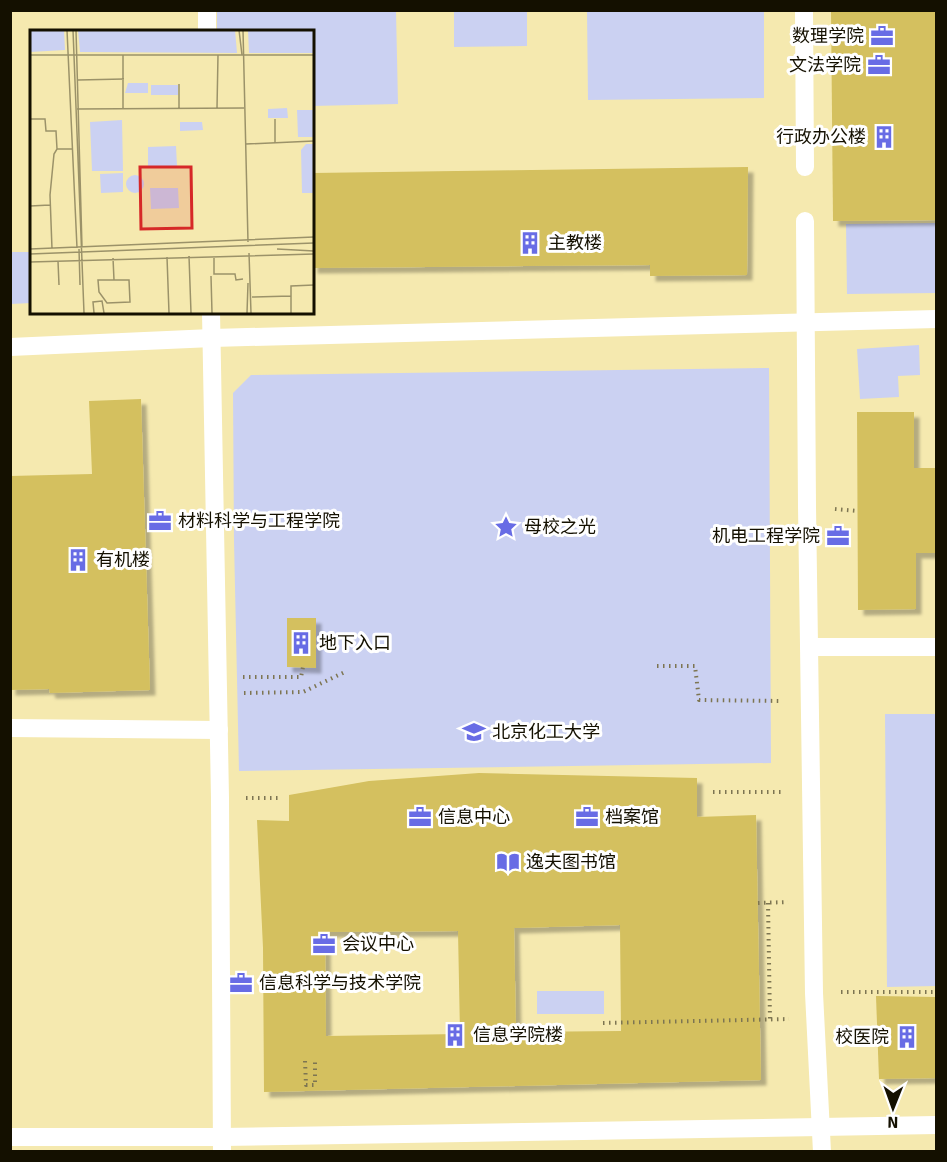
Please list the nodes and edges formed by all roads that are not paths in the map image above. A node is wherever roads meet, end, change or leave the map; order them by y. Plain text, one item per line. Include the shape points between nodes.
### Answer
1 (207, 10) edge
2 (804, 10) edge
3 (207, 30) edge
4 (805, 167) dead end
5 (805, 221) dead end
6 (212, 314) edge
7 (936, 319) edge
8 (807, 323) junction
9 (212, 338) junction
10 (10, 347) edge
11 (809, 647) junction
12 (936, 647) edge
13 (10, 728) edge
14 (219, 730) junction
15 (936, 1125) edge
16 (822, 1126) junction
17 (10, 1137) edge
18 (222, 1144) edge
19 (822, 1152) edge

1 - 3 lane
2 - 4 lane
5 - 8 lane
6 - 9 lane
7 - 8 lane
8 - 9 lane
8 - 11 lane
9 - 10 lane
9 - 14 lane
11 - 12 lane
11 - 16 lane via 814,993
13 - 14 lane
14 - 18 lane
15 - 16 lane
16 - 18 lane
16 - 19 lane
17 - 18 lane

